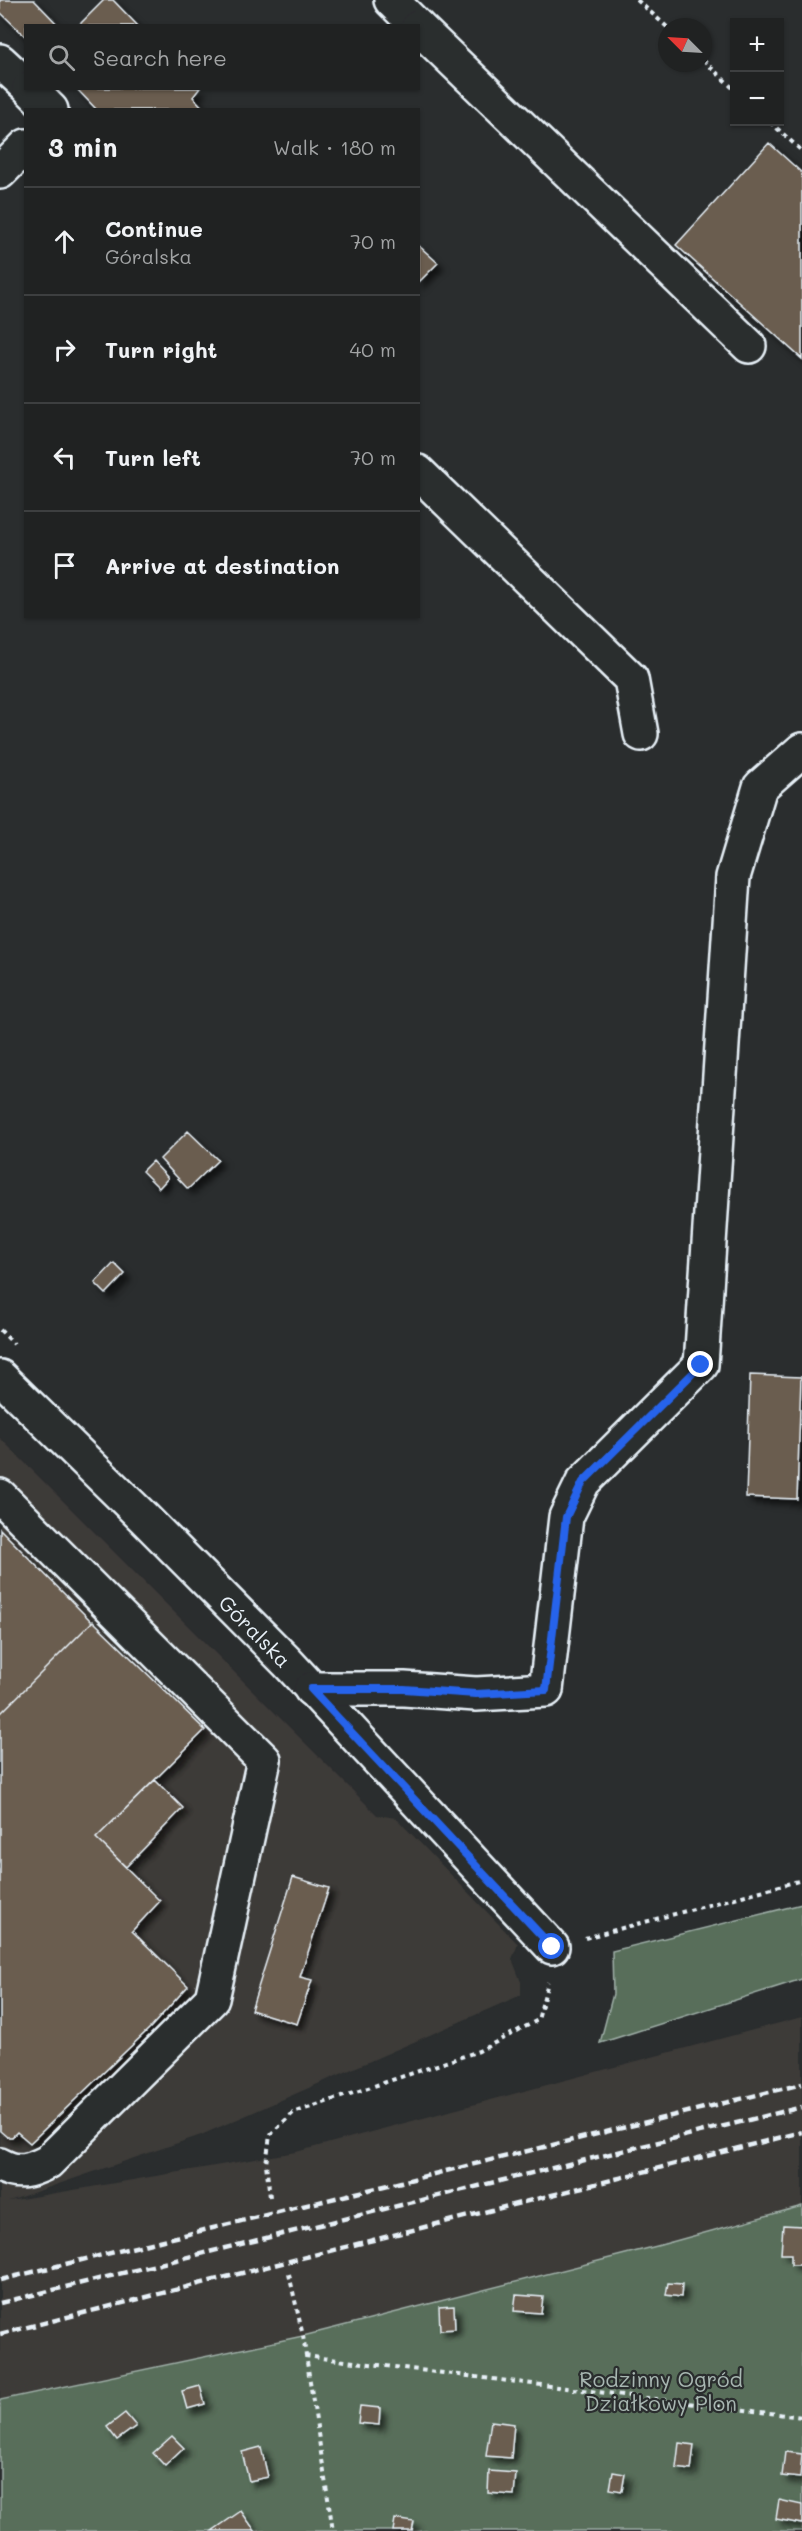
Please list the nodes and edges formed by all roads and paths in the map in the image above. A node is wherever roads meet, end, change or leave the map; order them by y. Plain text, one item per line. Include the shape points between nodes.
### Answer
1 (391, 0) edge
2 (637, 0) edge
3 (658, 19) edge
4 (416, 24) edge
5 (420, 28) edge
6 (0, 61) edge
7 (712, 68) edge
8 (24, 83) edge
9 (730, 84) edge
10 (31, 90) edge
11 (49, 108) edge
12 (774, 126) edge
13 (24, 148) edge
14 (802, 151) edge
15 (0, 172) edge
16 (749, 346) dead end
17 (420, 474) edge
18 (641, 734) dead end
19 (802, 750) edge
20 (0, 1377) edge
21 (0, 1496) edge
22 (311, 1689) junction
23 (802, 1880) edge
24 (552, 1947) junction
25 (0, 2165) edge
26 (270, 2197) dead end
27 (290, 2274) dead end
28 (305, 2356) junction
29 (802, 2417) edge
30 (333, 2531) edge

1 - 4 street
2 - 3 path
5 - 16 street
6 - 8 street
7 - 9 path
10 - 11 street
12 - 14 path
13 - 15 street
17 - 18 street via 631,680
19 - 22 street via 760,787 733,877 701,1365 583,1482 566,1517 546,1690 476,1694
20 - 22 street, Góralska
21 - 25 street via 264,1760 212,1999 48,2162 29,2172 12,2171
22 - 24 street, Góralska
23 - 24 path
24 - 26 path via 538,2020 479,2051 292,2113 270,2135 266,2164
27 - 28 path
28 - 29 path
28 - 30 path

